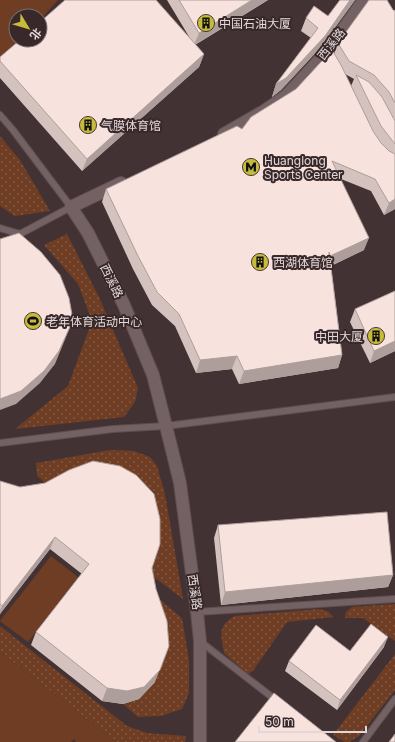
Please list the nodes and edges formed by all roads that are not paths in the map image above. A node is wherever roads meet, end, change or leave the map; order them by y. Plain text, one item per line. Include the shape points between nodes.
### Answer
1 (364, 0) edge
2 (0, 115) edge
3 (212, 140) edge
4 (132, 178) edge
5 (71, 207) junction
6 (0, 228) edge
7 (395, 397) edge
8 (166, 426) junction
9 (0, 443) edge
10 (395, 599) edge
11 (197, 612) junction
12 (200, 641) junction
13 (395, 699) edge
14 (280, 704) edge
15 (200, 742) edge
16 (363, 742) edge

1 - 3 street, 西溪路 via 328,56 286,96
2 - 5 lane
4 - 5 street
5 - 6 lane via 20,234
5 - 8 street, 西溪路 via 88,233 124,305 154,375
7 - 8 lane
8 - 9 lane via 113,429
8 - 11 street, 西溪路 via 180,483
10 - 11 lane
11 - 12 street, 西溪路
12 - 14 lane
12 - 15 street, 西溪路
13 - 16 lane

